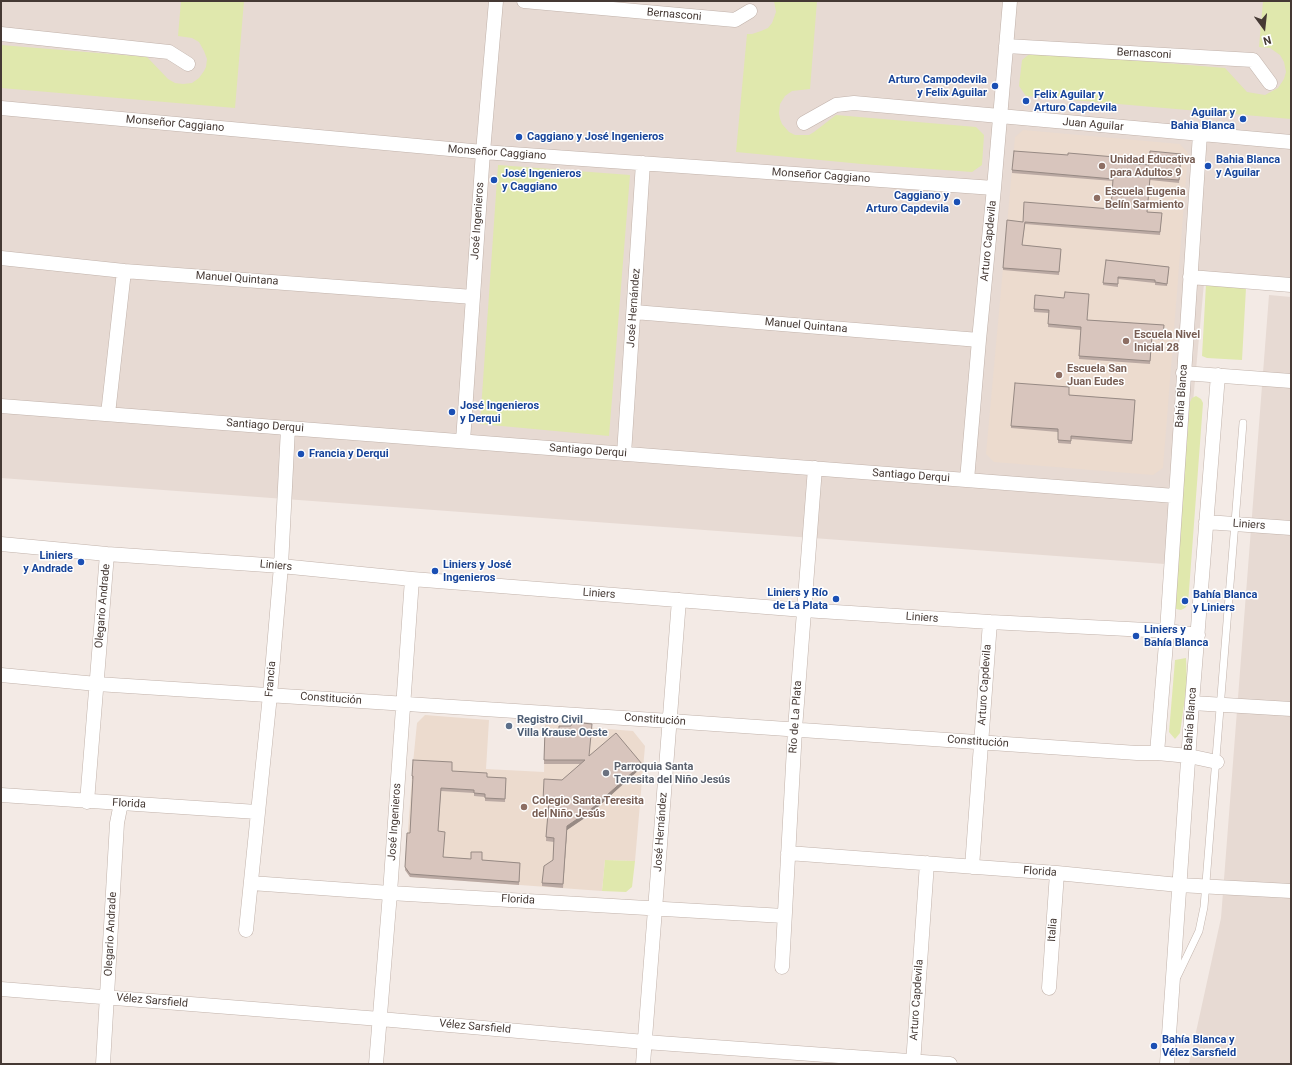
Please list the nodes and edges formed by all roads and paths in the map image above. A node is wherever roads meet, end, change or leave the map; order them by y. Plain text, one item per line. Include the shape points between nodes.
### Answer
1 (496, 1) edge
2 (524, 1) edge
3 (1010, 1) edge
4 (750, 11) dead end
5 (1, 34) edge
6 (1006, 46) junction
7 (188, 64) dead end
8 (1270, 82) dead end
9 (1, 108) edge
10 (1000, 117) junction
11 (804, 123) dead end
12 (1200, 134) junction
13 (1291, 142) edge
14 (483, 152) junction
15 (643, 163) junction
16 (994, 188) junction
17 (1, 258) edge
18 (124, 271) junction
19 (1190, 277) junction
20 (1291, 285) edge
21 (473, 297) junction
22 (634, 312) junction
23 (979, 340) junction
24 (1183, 373) junction
25 (1218, 375) junction
26 (1291, 381) edge
27 (1, 406) edge
28 (108, 414) junction
29 (1243, 423) dead end
30 (288, 428) junction
31 (463, 441) junction
32 (624, 454) junction
33 (815, 468) junction
34 (967, 480) junction
35 (1175, 496) junction
36 (1206, 522) junction
37 (1236, 524) junction
38 (1291, 528) edge
39 (1, 544) edge
40 (107, 554) junction
41 (281, 566) junction
42 (412, 579) junction
43 (679, 600) junction
44 (804, 610) junction
45 (990, 622) junction
46 (1167, 631) junction
47 (1198, 635) junction
48 (1, 675) edge
49 (97, 684) junction
50 (270, 695) junction
51 (1192, 703) junction
52 (402, 704) junction
53 (1222, 705) junction
54 (1291, 709) edge
55 (670, 720) junction
56 (795, 729) junction
57 (981, 742) junction
58 (1156, 753) junction
59 (1189, 756) junction
60 (1217, 762) junction
61 (1, 795) edge
62 (87, 802) junction
63 (121, 804) junction
64 (257, 812) junction
65 (788, 853) junction
66 (926, 863) junction
67 (972, 867) junction
68 (1057, 873) junction
69 (251, 883) junction
70 (1179, 885) junction
71 (1207, 886) junction
72 (1291, 891) edge
73 (390, 893) junction
74 (656, 908) junction
75 (784, 916) junction
76 (246, 930) dead end
77 (782, 967) dead end
78 (1172, 986) junction
79 (1049, 988) dead end
80 (1, 989) edge
81 (107, 997) junction
82 (380, 1019) junction
83 (645, 1042) junction
84 (913, 1063) edge
85 (103, 1064) edge
86 (376, 1064) edge
87 (643, 1064) edge
88 (950, 1064) edge
89 (1167, 1064) edge

1 - 14 street, José Ingenieros
2 - 4 street, Bernasconi via 735,20
3 - 6 street, Arturo Capdevila
5 - 7 street via 169,52
6 - 8 street, Bernasconi via 1253,60
6 - 10 street, Arturo Capdevila
9 - 14 street, Monseñor Caggiano
10 - 11 street, Juan Aguilar via 854,103 836,105
10 - 12 street, Juan Aguilar
10 - 16 street, Arturo Capdevila
12 - 13 street, Juan Aguilar
12 - 19 street, Bahía Blanca
14 - 15 street, Monseñor Caggiano
14 - 21 street, José Ingenieros
15 - 16 street, Monseñor Caggiano
15 - 22 street, José Hernández
16 - 23 street, Arturo Capdevila
17 - 18 street, Manuel Quintana
18 - 21 street, Manuel Quintana
18 - 28 street
19 - 20 street
19 - 24 street, Bahía Blanca
21 - 31 street, José Ingenieros
22 - 23 street, Manuel Quintana
22 - 32 street, José Hernández
23 - 34 street, Arturo Capdevila
24 - 25 street
24 - 35 street, Bahía Blanca
25 - 26 street
25 - 36 street, Bahía Blanca
27 - 28 street, Santiago Derqui
28 - 30 street, Santiago Derqui
29 - 37 lane
30 - 31 street, Santiago Derqui
30 - 41 street, Francia
31 - 32 street, Santiago Derqui
32 - 33 street, Santiago Derqui
33 - 34 street, Santiago Derqui
33 - 44 street, Río de La Plata
34 - 35 street, Santiago Derqui
35 - 46 street, Bahía Blanca
36 - 37 street, Liniers
36 - 47 street, Bahía Blanca
37 - 38 street, Liniers
37 - 53 lane
39 - 40 street, Liniers
40 - 41 street, Liniers
40 - 49 street, Olegario Andrade
41 - 42 street, Liniers
41 - 50 street, Francia
42 - 43 street, Liniers
42 - 52 street, José Ingenieros
43 - 44 street, Liniers
43 - 55 street, José Hernández
44 - 45 street, Liniers
44 - 56 street, Río de La Plata
45 - 46 street, Liniers
45 - 57 street, Arturo Capdevila
46 - 47 street, Liniers
46 - 58 street, Bahía Blanca
47 - 51 street, Bahía Blanca
48 - 49 street, Constitución
49 - 50 street, Constitución
49 - 62 street, Olegario Andrade
50 - 52 street, Constitución
50 - 64 street, Francia
51 - 53 street
51 - 59 street, Bahía Blanca
52 - 55 street, Constitución
52 - 73 street, José Ingenieros
53 - 54 street
53 - 60 lane
55 - 56 street, Constitución
55 - 74 street, José Hernández
56 - 57 street, Constitución
56 - 65 street, Río de La Plata
57 - 58 street, Constitución
57 - 67 street, Arturo Capdevila
58 - 59 street, Constitución
59 - 60 street, Constitución
59 - 70 street, Bahía Blanca
60 - 71 lane
61 - 62 street, Florida
62 - 63 street, Florida
63 - 64 street, Florida
63 - 81 street, Olegario Andrade via 117,824
64 - 69 street, Francia
65 - 66 street, Florida
65 - 75 street, Río de La Plata
66 - 67 street, Florida
66 - 84 street, Arturo Capdevila
67 - 68 street, Florida
68 - 70 street, Florida
68 - 79 street, Italia
69 - 73 street, Florida
69 - 76 street, Francia
70 - 71 street, Florida
70 - 78 street, Bahía Blanca
71 - 72 street, Florida
71 - 78 lane via 1199,930
73 - 74 street, Florida
73 - 82 street, José Ingenieros
74 - 75 street, Florida
74 - 83 street, José Hernández
75 - 77 street, Río de La Plata
78 - 89 street, Bahía Blanca
80 - 81 street, Vélez Sarsfield
81 - 82 street, Vélez Sarsfield
81 - 85 street, Olegario Andrade
82 - 83 street, Vélez Sarsfield
82 - 86 street, José Ingenieros
83 - 84 street, Vélez Sarsfield
83 - 87 street, José Hernández
84 - 88 street, Vélez Sarsfield

